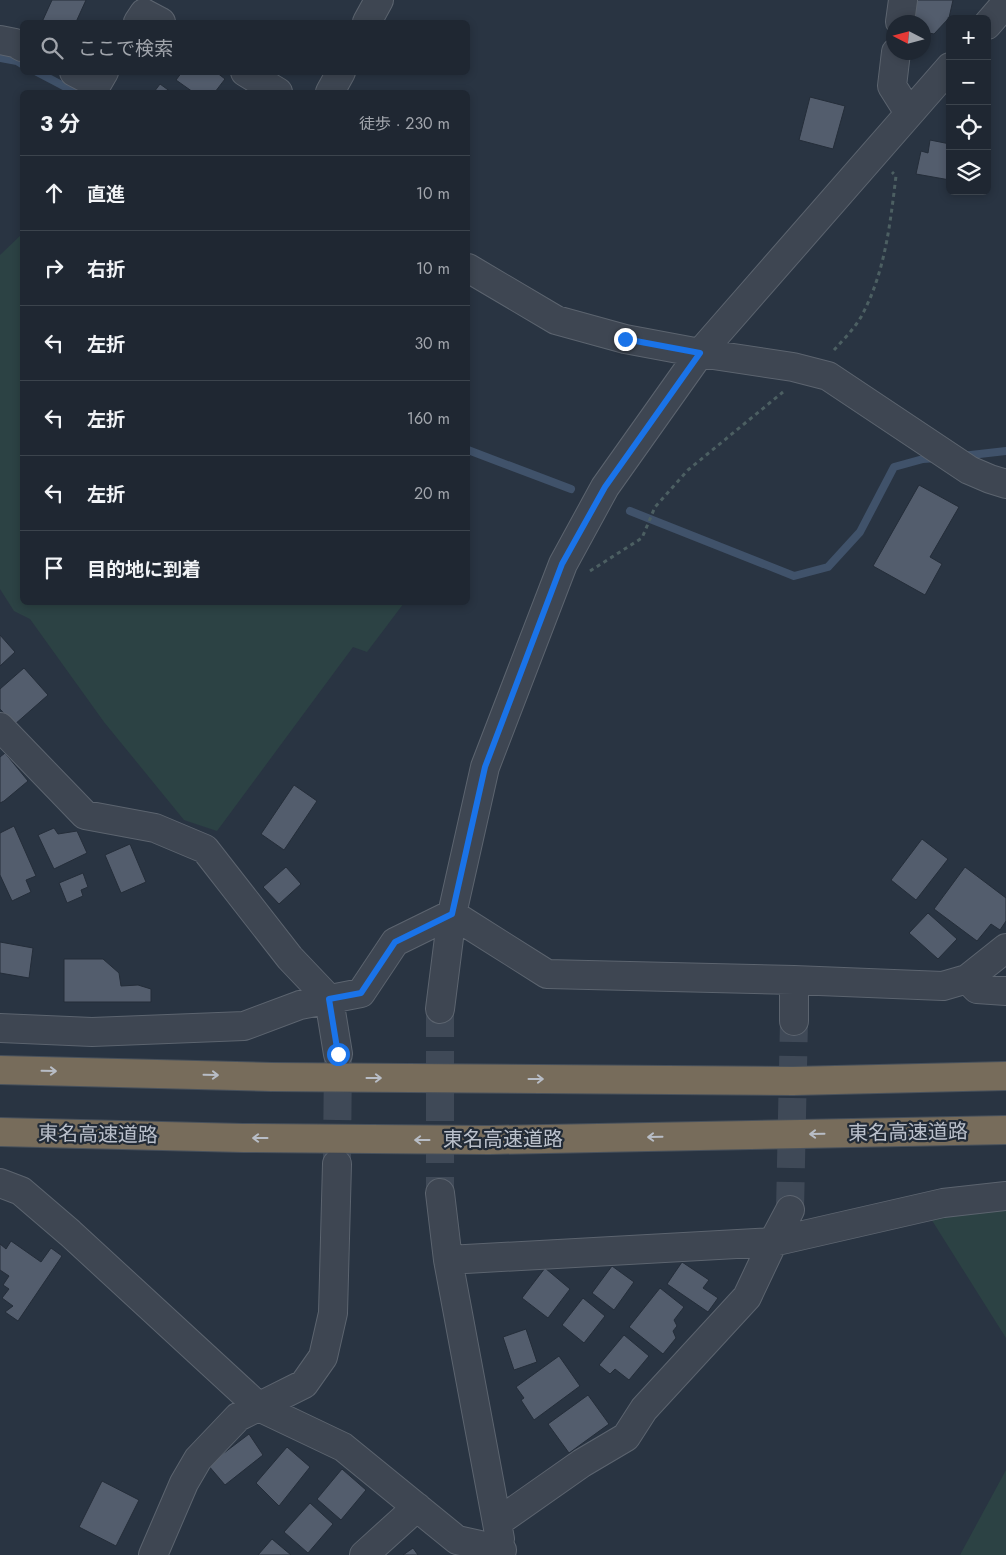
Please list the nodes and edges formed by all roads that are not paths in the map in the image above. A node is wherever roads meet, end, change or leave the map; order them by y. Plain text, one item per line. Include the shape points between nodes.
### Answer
1 (378, 0) edge
2 (903, 0) edge
3 (1006, 3) edge
4 (901, 15) edge
5 (139, 20) edge
6 (157, 20) edge
7 (368, 20) edge
8 (991, 20) edge
9 (0, 40) edge
10 (20, 46) edge
11 (895, 60) edge
12 (946, 72) edge
13 (80, 75) edge
14 (102, 75) edge
15 (250, 75) edge
16 (338, 75) edge
17 (275, 90) edge
18 (331, 90) edge
19 (909, 114) junction
20 (470, 269) edge
21 (700, 353) junction
22 (1006, 484) edge
23 (0, 727) edge
24 (452, 914) junction
25 (1006, 948) edge
26 (967, 979) junction
27 (794, 980) junction
28 (1006, 991) edge
29 (329, 999) junction
30 (440, 1009) tunnel mouth
31 (794, 1021) tunnel mouth
32 (0, 1028) edge
33 (338, 1054) tunnel mouth
34 (0, 1070) edge
35 (1006, 1076) edge
36 (1006, 1130) edge
37 (0, 1132) edge
38 (337, 1164) tunnel mouth
39 (0, 1183) edge
40 (440, 1193) tunnel mouth
41 (1006, 1196) edge
42 (790, 1210) tunnel mouth
43 (773, 1242) junction
44 (448, 1260) junction
45 (259, 1407) junction
46 (417, 1507) junction
47 (498, 1522) junction
48 (502, 1553) edge
49 (153, 1555) edge
50 (364, 1555) edge

1 - 7 street
2 - 4 street
3 - 8 street
5 - 6 street via 144,13
9 - 10 street
11 - 19 street via 892,86
12 - 19 street
13 - 14 street via 97,84
15 - 17 street
16 - 18 street
19 - 21 street
20 - 21 street via 556,320 625,339
21 - 22 street via 793,367 828,376 970,470
21 - 24 street via 605,487 562,564 485,767
23 - 29 street via 85,815 155,828 205,848 290,958
24 - 27 street via 546,974
24 - 29 street via 395,942 361,993
24 - 30 street
25 - 26 street
26 - 27 street via 943,986
26 - 28 street via 977,989
27 - 31 street
29 - 32 street via 300,1005 244,1026 92,1032
29 - 33 street
34 -> 35 highway via 272,1077 783,1081
36 -> 37 highway, 東名高速道路 via 489,1140
38 - 45 street via 332,1313 323,1357 304,1384
39 - 45 street via 22,1192 35,1203
40 - 44 street
41 - 43 street via 943,1203
42 - 43 street
43 - 44 street
43 - 47 street via 748,1297 644,1409 626,1437 582,1463
44 - 47 street
45 - 46 street via 343,1447
45 - 49 street via 238,1417 198,1459
46 - 48 street via 457,1540
46 - 50 street
47 - 48 street

